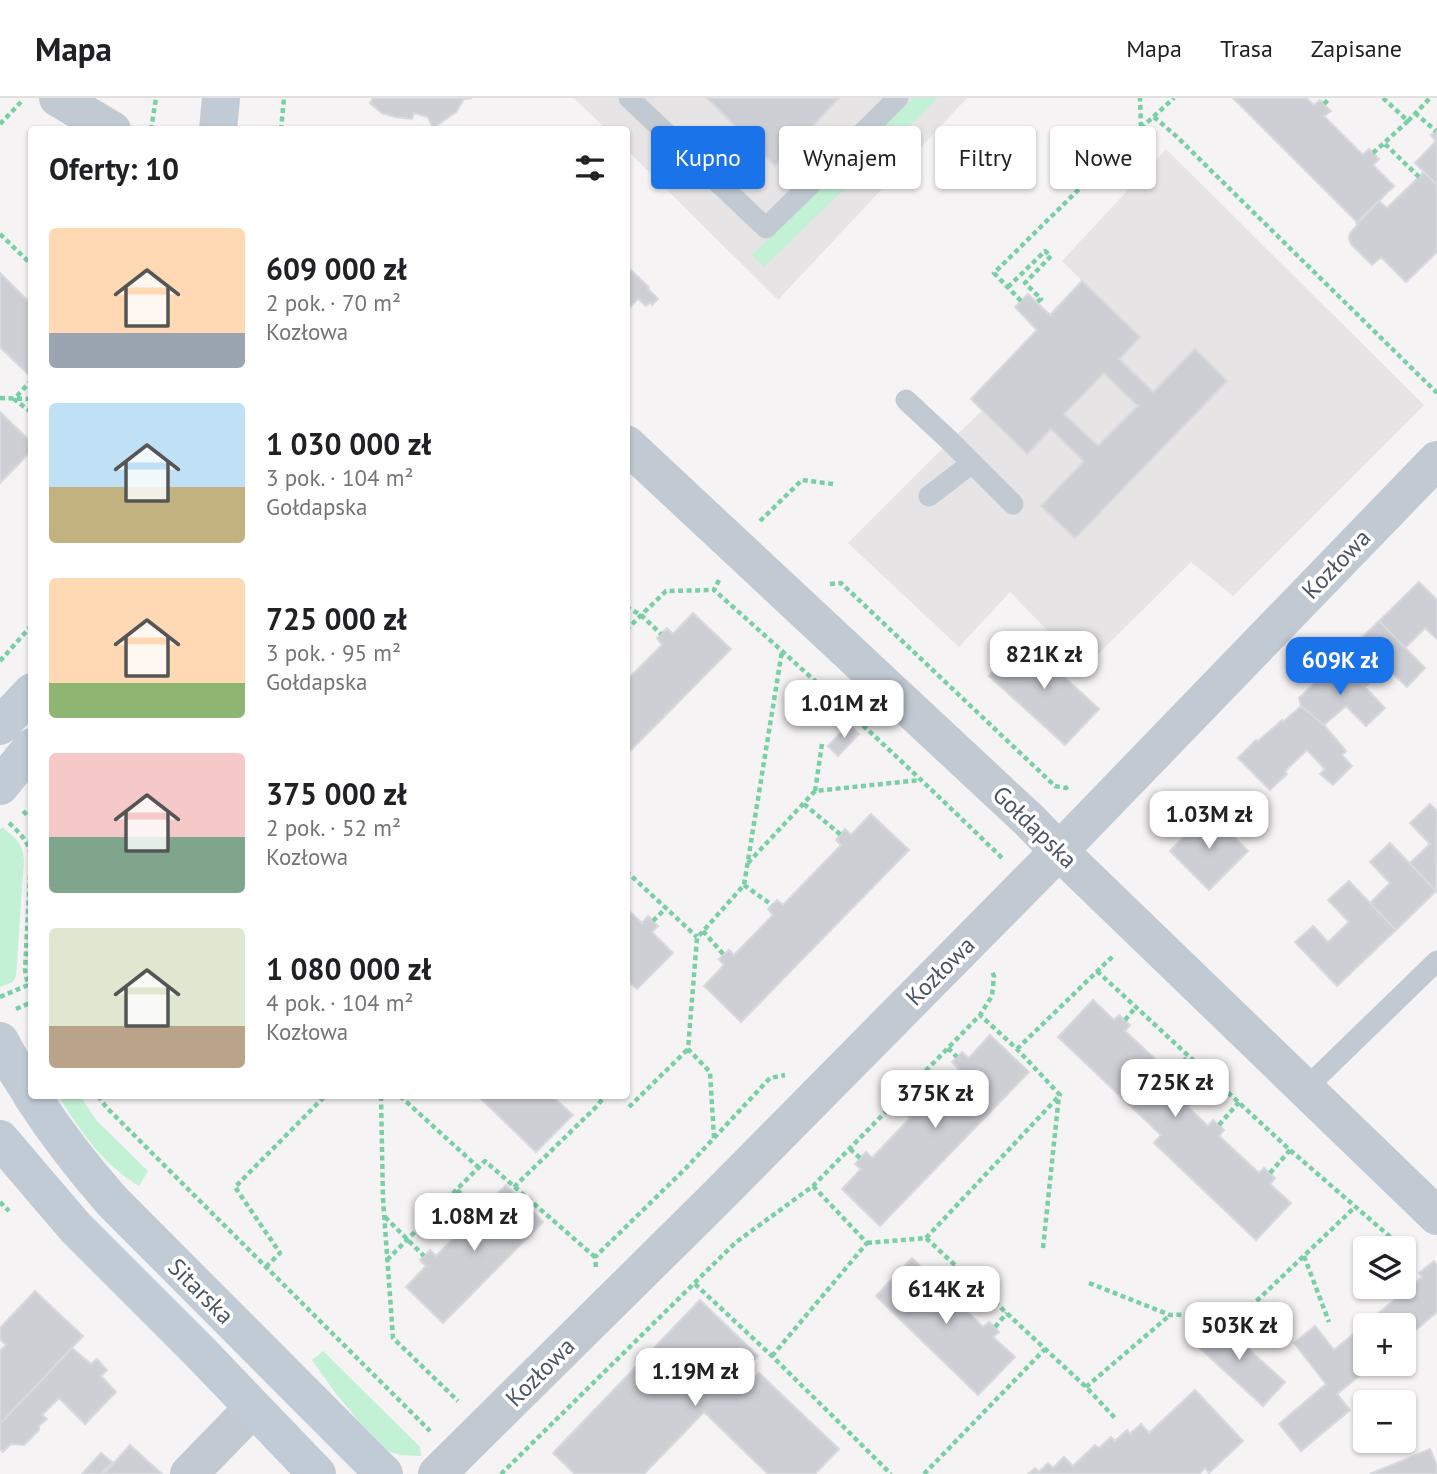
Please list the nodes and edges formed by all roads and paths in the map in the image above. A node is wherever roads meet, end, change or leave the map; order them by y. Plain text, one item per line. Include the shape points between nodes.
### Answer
1 (24, 98) edge
2 (58, 98) edge
3 (156, 98) edge
4 (221, 98) edge
5 (284, 98) edge
6 (629, 98) edge
7 (898, 98) edge
8 (1140, 98) edge
9 (1174, 98) edge
10 (1330, 98) edge
11 (1383, 98) edge
12 (1430, 98) edge
13 (1324, 104) dead end
14 (1415, 113) junction
15 (1154, 117) junction
16 (1408, 121) junction
17 (0, 124) edge
18 (105, 126) edge
19 (152, 126) edge
20 (218, 126) edge
21 (281, 126) edge
22 (1141, 126) edge
23 (1143, 126) edge
24 (1436, 131) edge
25 (1384, 143) junction
26 (1373, 153) dead end
27 (1419, 177) dead end
28 (1079, 189) edge
29 (0, 234) edge
30 (28, 261) edge
31 (1008, 287) junction
32 (1021, 301) dead end
33 (1037, 302) dead end
34 (28, 384) edge
35 (1437, 393) edge
36 (0, 398) edge
37 (14, 399) junction
38 (28, 399) edge
39 (906, 400) dead end
40 (28, 410) edge
41 (630, 448) edge
42 (1437, 460) edge
43 (972, 463) junction
44 (833, 484) dead end
45 (929, 496) dead end
46 (1013, 505) dead end
47 (758, 523) dead end
48 (829, 584) dead end
49 (714, 590) dead end
50 (630, 609) edge
51 (641, 615) junction
52 (630, 627) edge
53 (28, 630) edge
54 (661, 634) dead end
55 (783, 651) dead end
56 (0, 661) edge
57 (28, 696) edge
58 (0, 726) edge
59 (822, 744) dead end
60 (28, 755) edge
61 (1076, 778) dead end
62 (922, 780) dead end
63 (815, 792) junction
64 (3, 802) edge
65 (804, 804) junction
66 (841, 835) dead end
67 (28, 844) edge
68 (1059, 851) junction
69 (747, 864) junction
70 (630, 875) edge
71 (744, 885) junction
72 (772, 905) dead end
73 (666, 908) junction
74 (28, 912) edge
75 (653, 921) dead end
76 (703, 931) junction
77 (697, 937) junction
78 (1115, 953) dead end
79 (724, 955) dead end
80 (1437, 961) edge
81 (989, 964) dead end
82 (1097, 971) junction
83 (28, 985) joint
84 (0, 997) edge
85 (1136, 1007) junction
86 (980, 1015) junction
87 (1125, 1020) dead end
88 (0, 1041) edge
89 (948, 1048) junction
90 (688, 1049) junction
91 (1017, 1049) junction
92 (1189, 1056) junction
93 (957, 1057) dead end
94 (1177, 1068) dead end
95 (1306, 1088) junction
96 (28, 1089) edge
97 (1059, 1095) junction
98 (900, 1097) junction
99 (34, 1099) edge
100 (100, 1099) edge
101 (322, 1099) edge
102 (381, 1099) edge
103 (403, 1099) edge
104 (603, 1099) edge
105 (1239, 1102) junction
106 (629, 1107) dead end
107 (909, 1107) dead end
108 (1219, 1125) dead end
109 (714, 1138) dead end
110 (0, 1139) edge
111 (850, 1149) junction
112 (1290, 1150) junction
113 (860, 1158) dead end
114 (479, 1168) junction
115 (1270, 1173) dead end
116 (813, 1186) junction
117 (514, 1187) junction
118 (457, 1190) junction
119 (473, 1206) dead end
120 (1355, 1207) junction
121 (384, 1216) junction
122 (1437, 1216) edge
123 (1389, 1236) edge
124 (926, 1238) junction
125 (408, 1240) junction
126 (867, 1243) junction
127 (1043, 1248) dead end
128 (424, 1256) dead end
129 (1304, 1256) junction
130 (595, 1257) dead end
131 (387, 1260) junction
132 (956, 1265) junction
133 (265, 1267) junction
134 (944, 1279) dead end
135 (1089, 1283) dead end
136 (695, 1284) junction
137 (1007, 1313) junction
138 (1170, 1315) junction
139 (1329, 1322) dead end
140 (995, 1327) dead end
141 (1045, 1349) junction
142 (772, 1356) junction
143 (1087, 1387) junction
144 (461, 1404) dead end
145 (253, 1408) junction
146 (1115, 1418) dead end
147 (446, 1465) edge
148 (190, 1474) edge
149 (317, 1474) edge
150 (384, 1474) edge
151 (501, 1474) edge
152 (891, 1474) edge
153 (924, 1474) edge

1 - 17 path
2 - 18 street
3 - 19 path
4 - 20 street
5 - 21 path
6 - 7 lane via 766,228
8 - 22 path
9 - 15 path
10 - 13 path
11 - 16 path
12 - 14 path
14 - 16 path
14 - 24 path
15 - 23 path
15 - 35 path
16 - 25 path
25 - 26 path
25 - 27 path
28 - 31 path via 994,273
29 - 30 path
31 - 32 path
31 - 33 path via 1045,251 1051,256 1025,283 1041,299
34 - 37 path
36 - 37 path
37 - 38 path
37 - 40 path
39 - 43 lane
41 - 68 street, Gołdapska
42 - 68 street, Kozłowa
43 - 45 lane
43 - 46 lane
44 - 47 path via 802,480
48 - 61 path via 841,583 1055,786 1066,788
49 - 51 path via 666,591
50 - 51 path
51 - 52 path
51 - 54 path
53 - 56 path
55 - 69 path
57 - 58 street
59 - 63 path
60 - 64 street
62 - 63 path
63 - 65 path
64 - 67 path
65 - 66 path
65 - 69 path
68 - 95 street, Gołdapska
68 - 147 street, Kozłowa
69 - 71 path
70 - 73 path
71 - 72 path
71 - 76 path
73 - 75 path
73 - 77 path
74 - 83 path
76 - 77 path
76 - 79 path
77 - 90 path
78 - 82 path
80 - 95 lane
81 - 86 path via 994,976 992,996
82 - 85 path
82 - 91 path
83 - 84 path
85 - 87 path
85 - 92 path
86 - 89 path
86 - 91 path
88 - 96 street, Sitarska
89 - 93 path
89 - 98 path
90 - 106 path
90 - 109 path via 710,1072
91 - 97 path
92 - 94 path
92 - 105 path
95 - 122 street, Gołdapska
97 - 124 path
97 - 127 path
98 - 107 path
98 - 111 path
99 - 150 street, Sitarska via 112,1201
100 - 133 path
101 - 133 path via 235,1187 280,1253
102 - 121 path
103 - 114 path
104 - 117 path
105 - 108 path
105 - 112 path
110 - 145 street, Sitarska via 75,1227
111 - 113 path
111 - 116 path
112 - 115 path
112 - 120 path
114 - 117 path via 485,1161
114 - 118 path
116 - 126 path
116 - 136 path via 736,1243
117 - 130 path
118 - 119 path
118 - 125 path
120 - 123 path
120 - 129 path
121 - 125 path
121 - 131 path
124 - 126 path
124 - 132 path
125 - 128 path
125 - 131 path
126 - 142 path
129 - 138 path via 1244,1313
129 - 139 path
131 - 144 path via 393,1338
132 - 134 path
132 - 137 path
133 - 147 path
135 - 138 path
136 - 142 path
136 - 151 path
137 - 140 path
137 - 141 path
138 - 143 path
141 - 143 path
141 - 153 path
142 - 152 path
143 - 146 path
145 - 148 street
145 - 149 street, Sitarska

